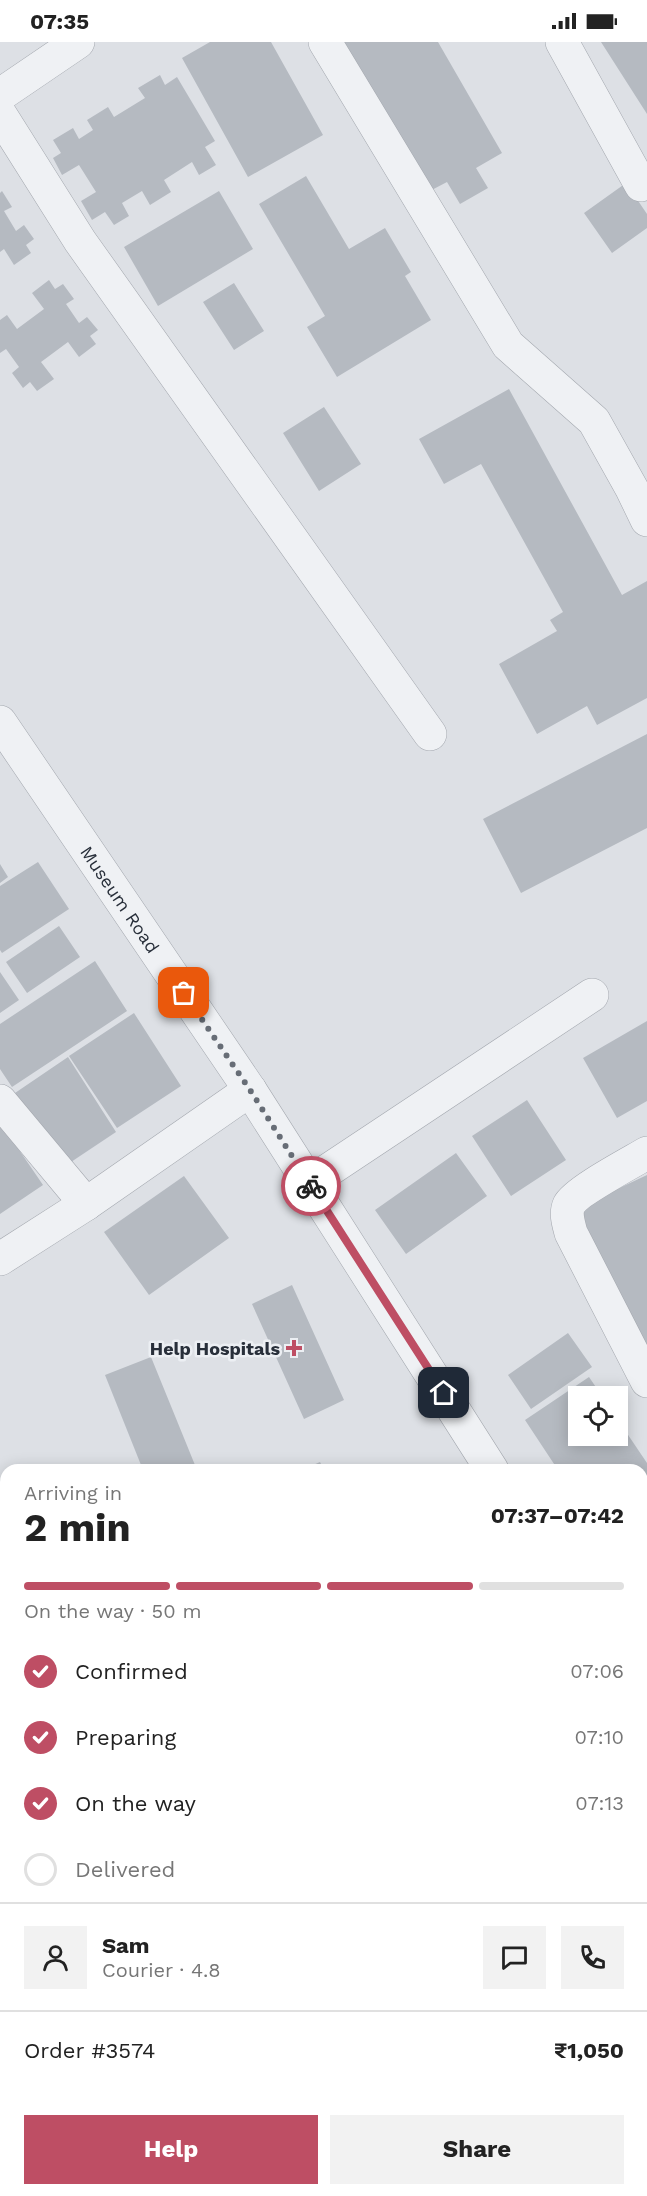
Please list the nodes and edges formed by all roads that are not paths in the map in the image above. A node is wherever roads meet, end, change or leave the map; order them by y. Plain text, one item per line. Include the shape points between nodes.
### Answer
1 (78, 42) edge
2 (325, 42) edge
3 (562, 42) edge
4 (0, 95) edge
5 (0, 114) edge
6 (641, 185) dead end
7 (647, 520) edge
8 (0, 722) edge
9 (430, 734) dead end
10 (592, 995) dead end
11 (250, 1090) junction
12 (0, 1101) edge
13 (647, 1153) edge
14 (309, 1183) junction
15 (86, 1204) junction
16 (0, 1259) edge
17 (647, 1381) edge
18 (488, 1464) edge

1 - 4 street
2 - 7 street via 508,345 594,421
3 - 6 street
5 - 9 street via 80,241
8 - 11 street, Museum Road
10 - 14 street
11 - 14 street, Museum Road
11 - 15 street
12 - 15 street
13 - 17 street via 582,1192 569,1205 567,1219
14 - 18 street, Museum Road
15 - 16 street

